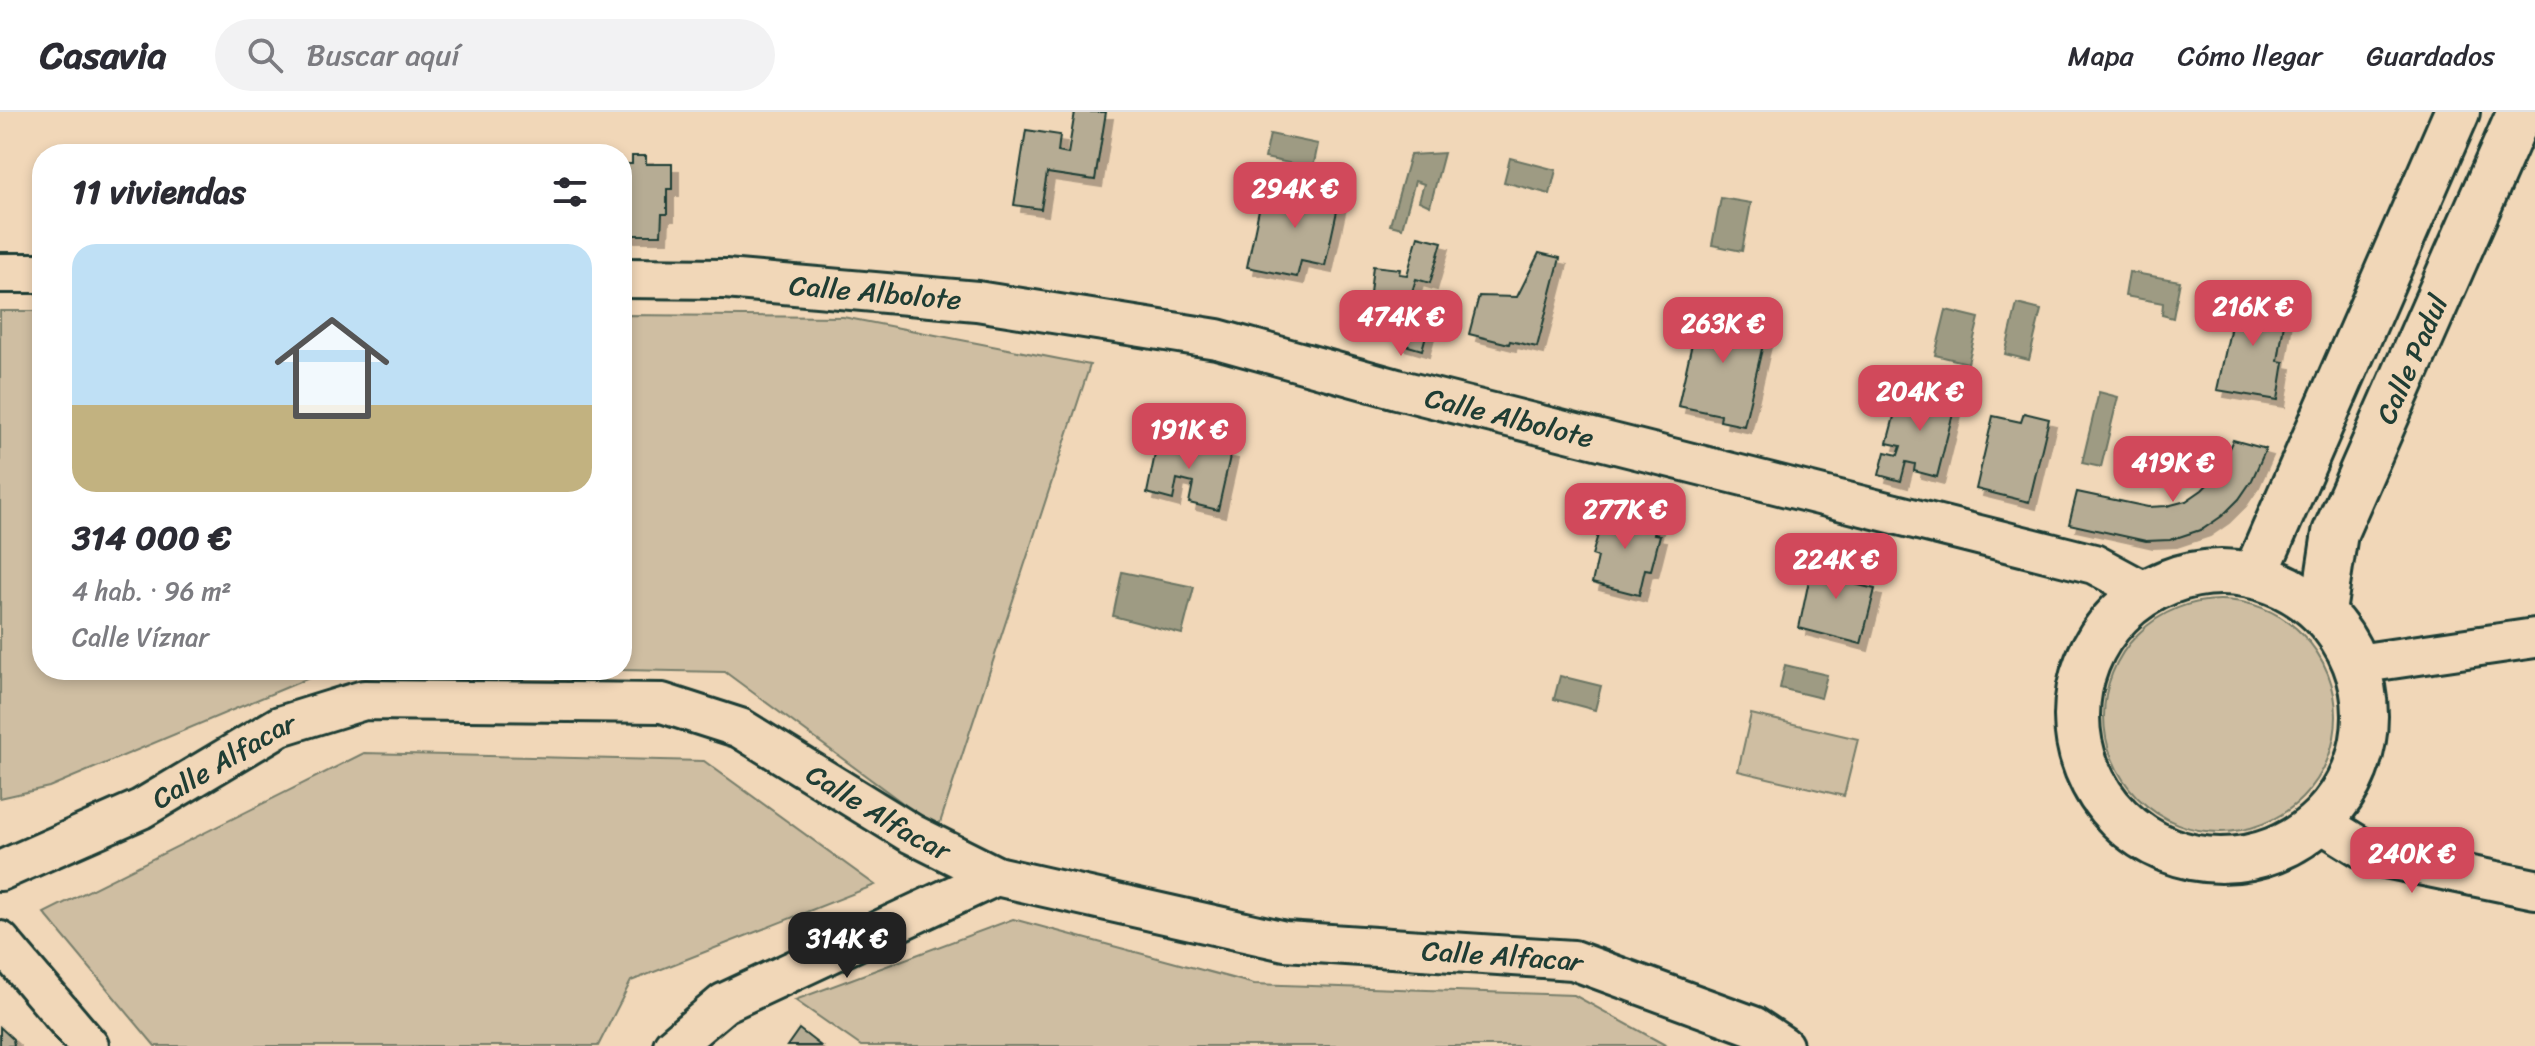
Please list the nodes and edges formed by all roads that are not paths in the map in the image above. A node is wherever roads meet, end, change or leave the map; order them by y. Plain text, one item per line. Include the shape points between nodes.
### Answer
1 (2457, 112) edge
2 (2520, 112) edge
3 (0, 273) edge
4 (32, 273) edge
5 (632, 278) edge
6 (2255, 575) junction
7 (2146, 592) junction
8 (2323, 612) junction
9 (2535, 638) edge
10 (2357, 664) junction
11 (2320, 822) junction
12 (0, 871) edge
13 (996, 876) junction
14 (2535, 889) edge
15 (0, 941) edge
16 (89, 1046) edge
17 (673, 1046) edge
18 (1783, 1046) edge

1 - 6 street, Calle Padul
2 - 8 street, Calle Padul via 2335,533
3 - 4 street
5 - 7 street, Calle Albolote via 725,279 977,301 1217,339 2094,564
6 - 7 street via 2205,573
6 - 8 street via 2291,589
7 - 11 street via 2109,624 2085,666 2076,713 2083,761 2105,804 2140,837 2184,857 2233,861 2279,848
8 - 10 street
9 - 10 street
10 - 11 street via 2366,706 2363,749 2347,788
11 - 14 street via 2375,856
12 - 13 street, Calle Alfacar via 141,809 280,726 379,700 662,703 740,728 912,834
13 - 17 street via 724,1003
13 - 18 street, Calle Alfacar via 1285,941 1573,960 1753,1026
15 - 16 street

